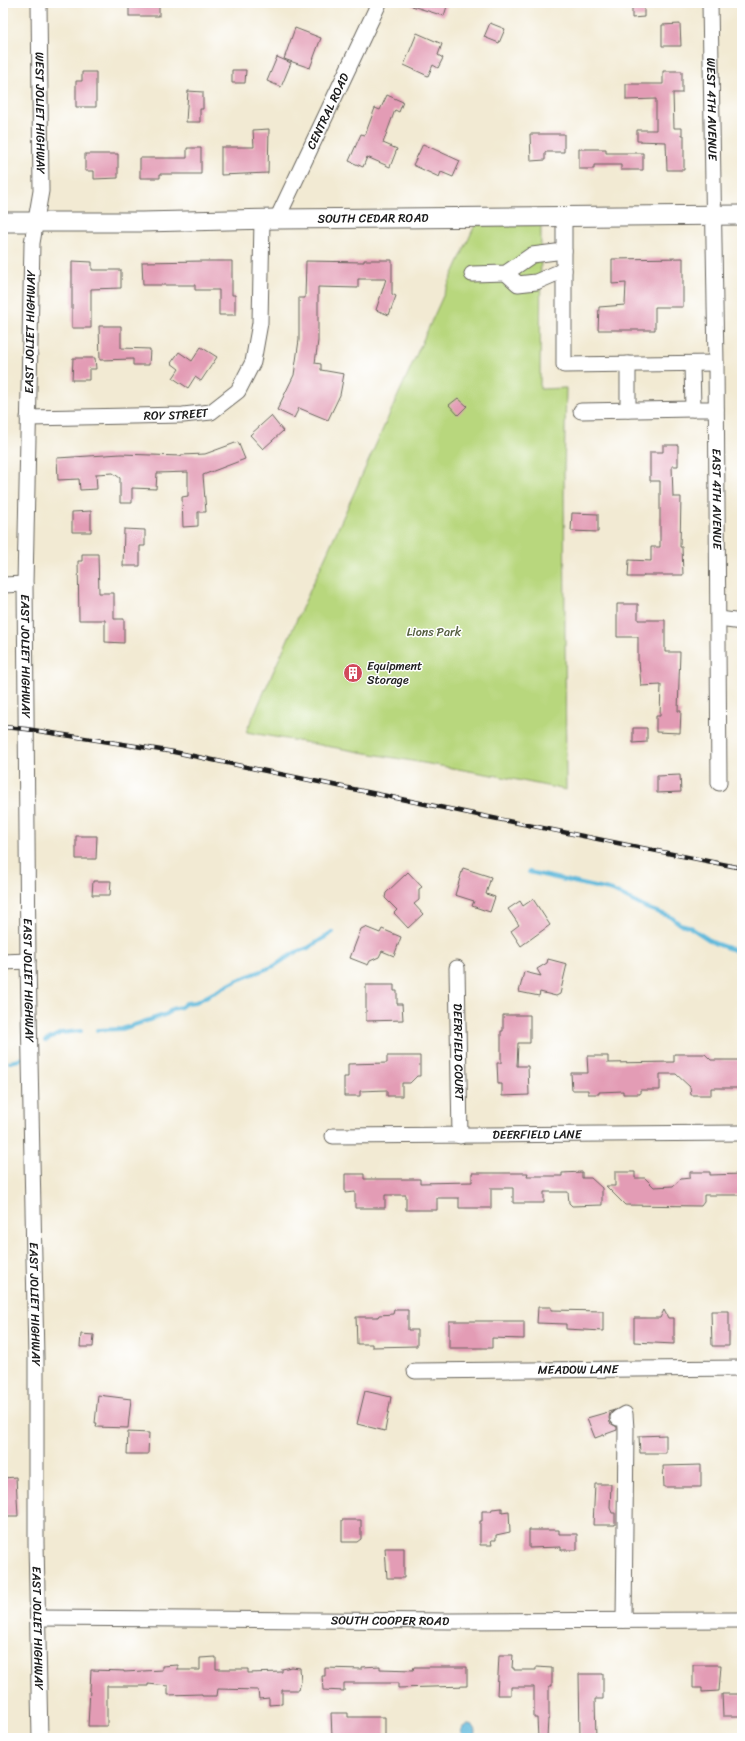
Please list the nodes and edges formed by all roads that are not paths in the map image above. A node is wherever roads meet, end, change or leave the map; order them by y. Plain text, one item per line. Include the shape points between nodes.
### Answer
1 (39, 3) edge
2 (379, 3) edge
3 (710, 3) edge
4 (714, 215) junction
5 (742, 215) edge
6 (564, 217) junction
7 (269, 219) junction
8 (3, 222) edge
9 (35, 222) junction
10 (564, 251) junction
11 (564, 270) junction
12 (506, 273) junction
13 (472, 274) dead end
14 (716, 363) junction
15 (628, 364) junction
16 (692, 364) junction
17 (693, 409) junction
18 (716, 409) junction
19 (628, 410) junction
20 (581, 411) dead end
21 (28, 418) junction
22 (25, 584) junction
23 (3, 585) edge
24 (718, 619) junction
25 (742, 622) edge
26 (719, 783) dead end
27 (28, 961) junction
28 (3, 962) edge
29 (456, 968) dead end
30 (742, 1134) edge
31 (333, 1136) dead end
32 (460, 1136) junction
33 (742, 1368) edge
34 (415, 1371) dead end
35 (618, 1418) dead end
36 (38, 1618) junction
37 (624, 1620) junction
38 (742, 1620) edge
39 (40, 1738) edge

1 - 9 street, WEST JOLIET HIGHWAY via 41,191
2 - 7 street, CENTRAL ROAD
3 - 4 street, WEST 4TH AVENUE
4 - 5 main road, SOUTH CEDAR ROAD
4 - 6 main road, SOUTH CEDAR ROAD
4 - 14 street, EAST 4TH AVENUE
6 - 7 main road, SOUTH CEDAR ROAD
6 - 10 street
7 - 9 main road, SOUTH CEDAR ROAD
7 - 21 street, ROY STREET via 260,323 253,362 238,391 212,412 183,415
8 - 9 main road, SOUTH CEDAR ROAD
9 - 21 street, EAST JOLIET HIGHWAY via 32,243
10 - 11 street
10 - 12 street via 532,254
11 - 12 street via 536,282 518,284
11 - 15 street via 564,365
12 - 13 street
14 - 16 street
14 - 18 street, EAST 4TH AVENUE
15 - 16 street
15 - 19 street
16 - 17 street
17 - 18 street
17 - 19 street
18 - 24 street, EAST 4TH AVENUE
19 - 20 street
21 - 22 street, EAST JOLIET HIGHWAY
22 - 23 street
22 - 27 street, EAST JOLIET HIGHWAY
24 - 25 street
24 - 26 street, EAST 4TH AVENUE
27 - 28 street
27 - 36 street, EAST JOLIET HIGHWAY
29 - 32 street, DEERFIELD COURT
30 - 32 street, DEERFIELD LANE
31 - 32 street, DEERFIELD LANE
33 - 34 street, MEADOW LANE
35 - 37 street via 625,1414
36 - 37 street, SOUTH COOPER ROAD
36 - 39 street, EAST JOLIET HIGHWAY
37 - 38 street, SOUTH COOPER ROAD

